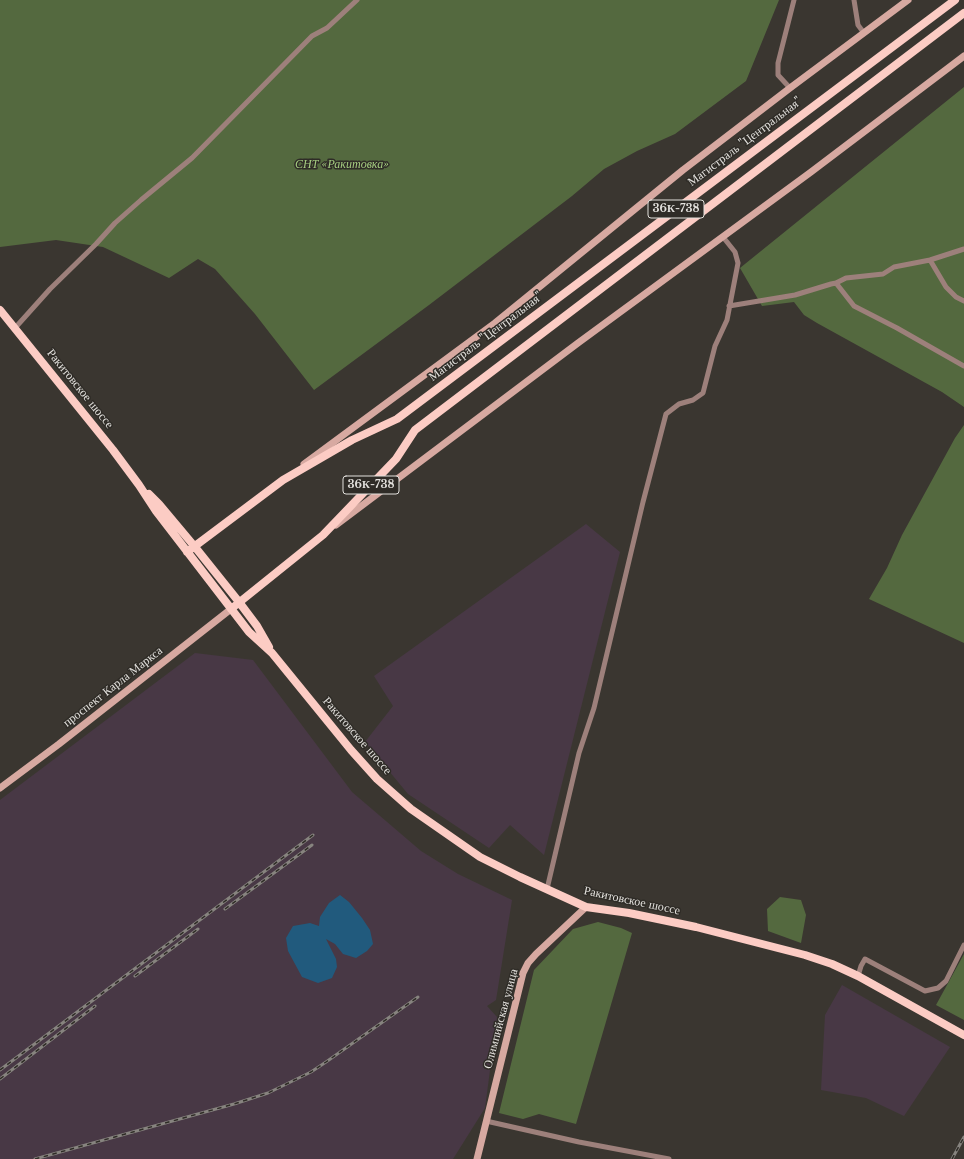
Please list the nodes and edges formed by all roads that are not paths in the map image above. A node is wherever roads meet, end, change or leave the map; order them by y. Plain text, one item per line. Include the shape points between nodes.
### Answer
1 (357, 0) edge
2 (794, 0) edge
3 (854, 0) edge
4 (908, 0) edge
5 (955, 0) edge
6 (964, 13) edge
7 (864, 33) junction
8 (964, 56) edge
9 (790, 88) junction
10 (723, 237) junction
11 (964, 249) edge
12 (930, 260) junction
13 (836, 283) junction
14 (964, 301) edge
15 (729, 306) junction
16 (0, 310) edge
17 (15, 328) junction
18 (964, 366) edge
19 (282, 480) junction
20 (139, 485) junction
21 (323, 535) junction
22 (195, 547) junction
23 (187, 552) junction
24 (239, 602) junction
25 (231, 609) junction
26 (272, 653) junction
27 (0, 788) edge
28 (547, 888) junction
29 (586, 907) junction
30 (964, 944) edge
31 (858, 976) junction
32 (964, 1035) edge
33 (486, 1121) junction
34 (477, 1159) edge
35 (669, 1159) edge

1 - 17 street via 327,28 312,36 192,158 116,223 50,288
2 - 9 street via 778,63 778,75
3 - 7 street via 858,25
4 - 7 main road
5 - 19 main road, Магистраль "Центральная" / 36К-738 via 397,419 352,440
6 - 21 main road, 36К-738 via 415,430 396,459
7 - 9 main road
8 - 10 main road
9 - 19 main road via 683,170 495,323
10 - 15 street via 735,252 738,263
10 - 21 main road
11 - 12 street
12 - 13 street via 894,267 884,274 846,278
12 - 14 street via 946,287
13 - 15 street via 795,295
13 - 18 street via 854,306
15 - 28 street via 727,320 715,346 703,393 693,400 679,404 666,414 594,708 579,752
16 - 17 main road, Ракитовское шоссе
17 - 20 main road, Ракитовское шоссе
19 - 22 main road, 36К-738
20 - 22 main road, Ракитовское шоссе via 159,504
20 - 23 main road, Ракитовское шоссе
21 - 24 main road, 36К-738
22 - 23 main road, 36К-738
22 - 24 main road, Ракитовское шоссе
23 - 25 main road, Ракитовское шоссе
24 - 25 main road, проспект Карла Маркса
24 - 26 main road, Ракитовское шоссе via 257,626
25 - 26 main road, Ракитовское шоссе via 249,632
25 - 27 main road, проспект Карла Маркса
26 - 28 main road, Ракитовское шоссе via 350,750 377,779 411,809 480,857
28 - 29 main road, Ракитовское шоссе
29 - 31 main road, Ракитовское шоссе via 629,913 755,941 832,964
29 - 33 main road, Олимпийская улица via 536,954 523,973
30 - 31 street via 946,981 938,988 925,991 865,959
31 - 32 main road, Ракитовское шоссе
33 - 34 main road, Олимпийская улица
33 - 35 street

